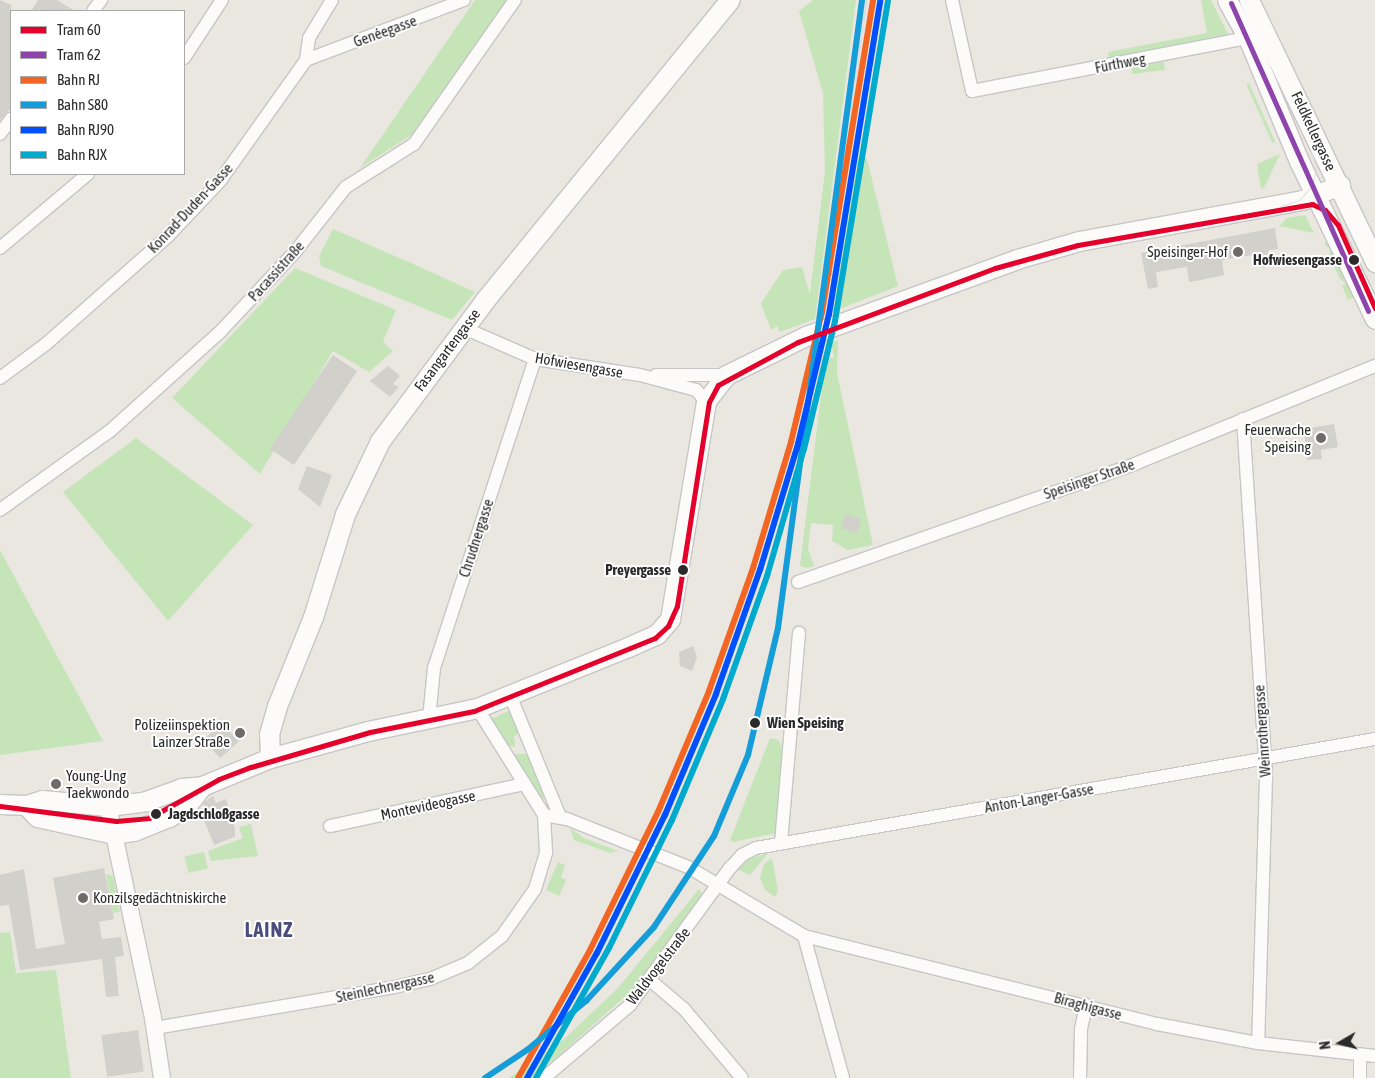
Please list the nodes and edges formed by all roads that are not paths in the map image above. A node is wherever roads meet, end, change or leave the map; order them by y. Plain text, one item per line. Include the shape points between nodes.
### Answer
1 (222, 0) edge
2 (332, 0) edge
3 (464, 0) edge
4 (515, 0) edge
5 (730, 0) edge
6 (952, 0) edge
7 (1226, 0) edge
8 (1250, 0) edge
9 (1268, 34) junction
10 (1248, 38) junction
11 (185, 56) edge
12 (306, 60) junction
13 (10, 120) edge
14 (0, 134) edge
15 (87, 175) edge
16 (1340, 186) junction
17 (1316, 195) junction
18 (0, 248) edge
19 (1375, 262) edge
20 (1375, 319) edge
21 (464, 328) junction
22 (535, 359) junction
23 (1375, 366) edge
24 (640, 375) junction
25 (726, 375) junction
26 (0, 378) edge
27 (706, 401) junction
28 (1243, 419) junction
29 (0, 510) edge
30 (798, 582) dead end
31 (799, 633) dead end
32 (510, 695) junction
33 (477, 708) junction
34 (429, 719) junction
35 (1375, 739) edge
36 (270, 758) junction
37 (1264, 759) junction
38 (525, 784) junction
39 (202, 786) junction
40 (552, 800) junction
41 (0, 804) edge
42 (26, 805) junction
43 (108, 806) junction
44 (540, 810) junction
45 (560, 817) junction
46 (330, 826) dead end
47 (114, 834) junction
48 (780, 843) junction
49 (719, 886) junction
50 (804, 936) junction
51 (650, 980) junction
52 (1086, 1005) junction
53 (155, 1028) junction
54 (1258, 1043) junction
55 (1360, 1055) junction
56 (1375, 1056) edge
57 (162, 1078) edge
58 (544, 1078) edge
59 (742, 1078) edge
60 (843, 1078) edge
61 (1080, 1078) edge
62 (1360, 1078) edge

1 - 11 street
2 - 12 street, Konrad-Duden-Gasse via 309,38
3 - 12 street, Genéegasse
4 - 29 street, Pacassistraße via 414,144 346,187 294,253 220,332 110,431
5 - 21 main road, Fasangartengasse
6 - 10 street, Fürthweg via 972,91
7 - 10 main road, Feldkellergasse
8 - 9 main road, Feldkellergasse
9 - 10 street, Fürthweg
9 - 16 main road, Feldkellergasse
10 - 17 main road, Feldkellergasse
12 - 26 street, Konrad-Duden-Gasse via 220,181 168,236 46,344
13 - 14 street
15 - 18 street
16 - 17 main road, Hofwiesengasse
16 - 19 main road, Feldkellergasse
17 - 20 main road, Feldkellergasse
17 - 25 main road, Hofwiesengasse via 1079,241 1017,259 806,336
21 - 22 street, Hofwiesengasse
21 - 36 main road, Fasangartengasse via 380,441 353,492 313,617 277,706 269,734
22 - 24 street, Hofwiesengasse
22 - 34 street, Chrudnergasse via 434,668
23 - 28 street, Speisinger Straße
24 - 25 street, Hofwiesengasse
24 - 27 street, Hofwiesengasse via 696,390
25 - 27 main road, Hofwiesengasse
27 - 32 main road via 670,619 657,634
28 - 30 street, Speisinger Straße via 1137,463
28 - 37 street, Weinrothergasse
31 - 48 street
32 - 33 main road
32 - 40 street
33 - 34 main road
33 - 38 street
34 - 36 main road
35 - 37 street, Anton-Langer-Gasse
36 - 39 main road
37 - 48 street, Anton-Langer-Gasse
37 - 54 street, Weinrothergasse
38 - 44 street
38 - 46 street, Montevideogasse
39 - 43 main road
39 - 47 main road via 188,804 169,817 134,831
40 - 44 street
40 - 45 street
41 - 42 main road
42 - 43 main road via 42,800
42 - 47 main road via 37,817
43 - 47 street
44 - 45 street, Biraghigasse
44 - 53 street, Steinlechnergasse via 546,852 535,889 507,931 468,963 430,979 395,987
45 - 49 street, Biraghigasse via 688,867
47 - 53 street
48 - 49 street, Anton-Langer-Gasse via 742,855
49 - 50 street, Biraghigasse
49 - 51 street, Waldvogelstraße
50 - 52 street, Biraghigasse
50 - 60 street
51 - 58 street, Waldvogelstraße via 630,1005
51 - 59 street via 684,1009
52 - 54 street, Biraghigasse via 1158,1024
52 - 61 street via 1081,1029
53 - 57 street
54 - 55 street, Biraghigasse
55 - 56 street, Biraghigasse
55 - 62 street

